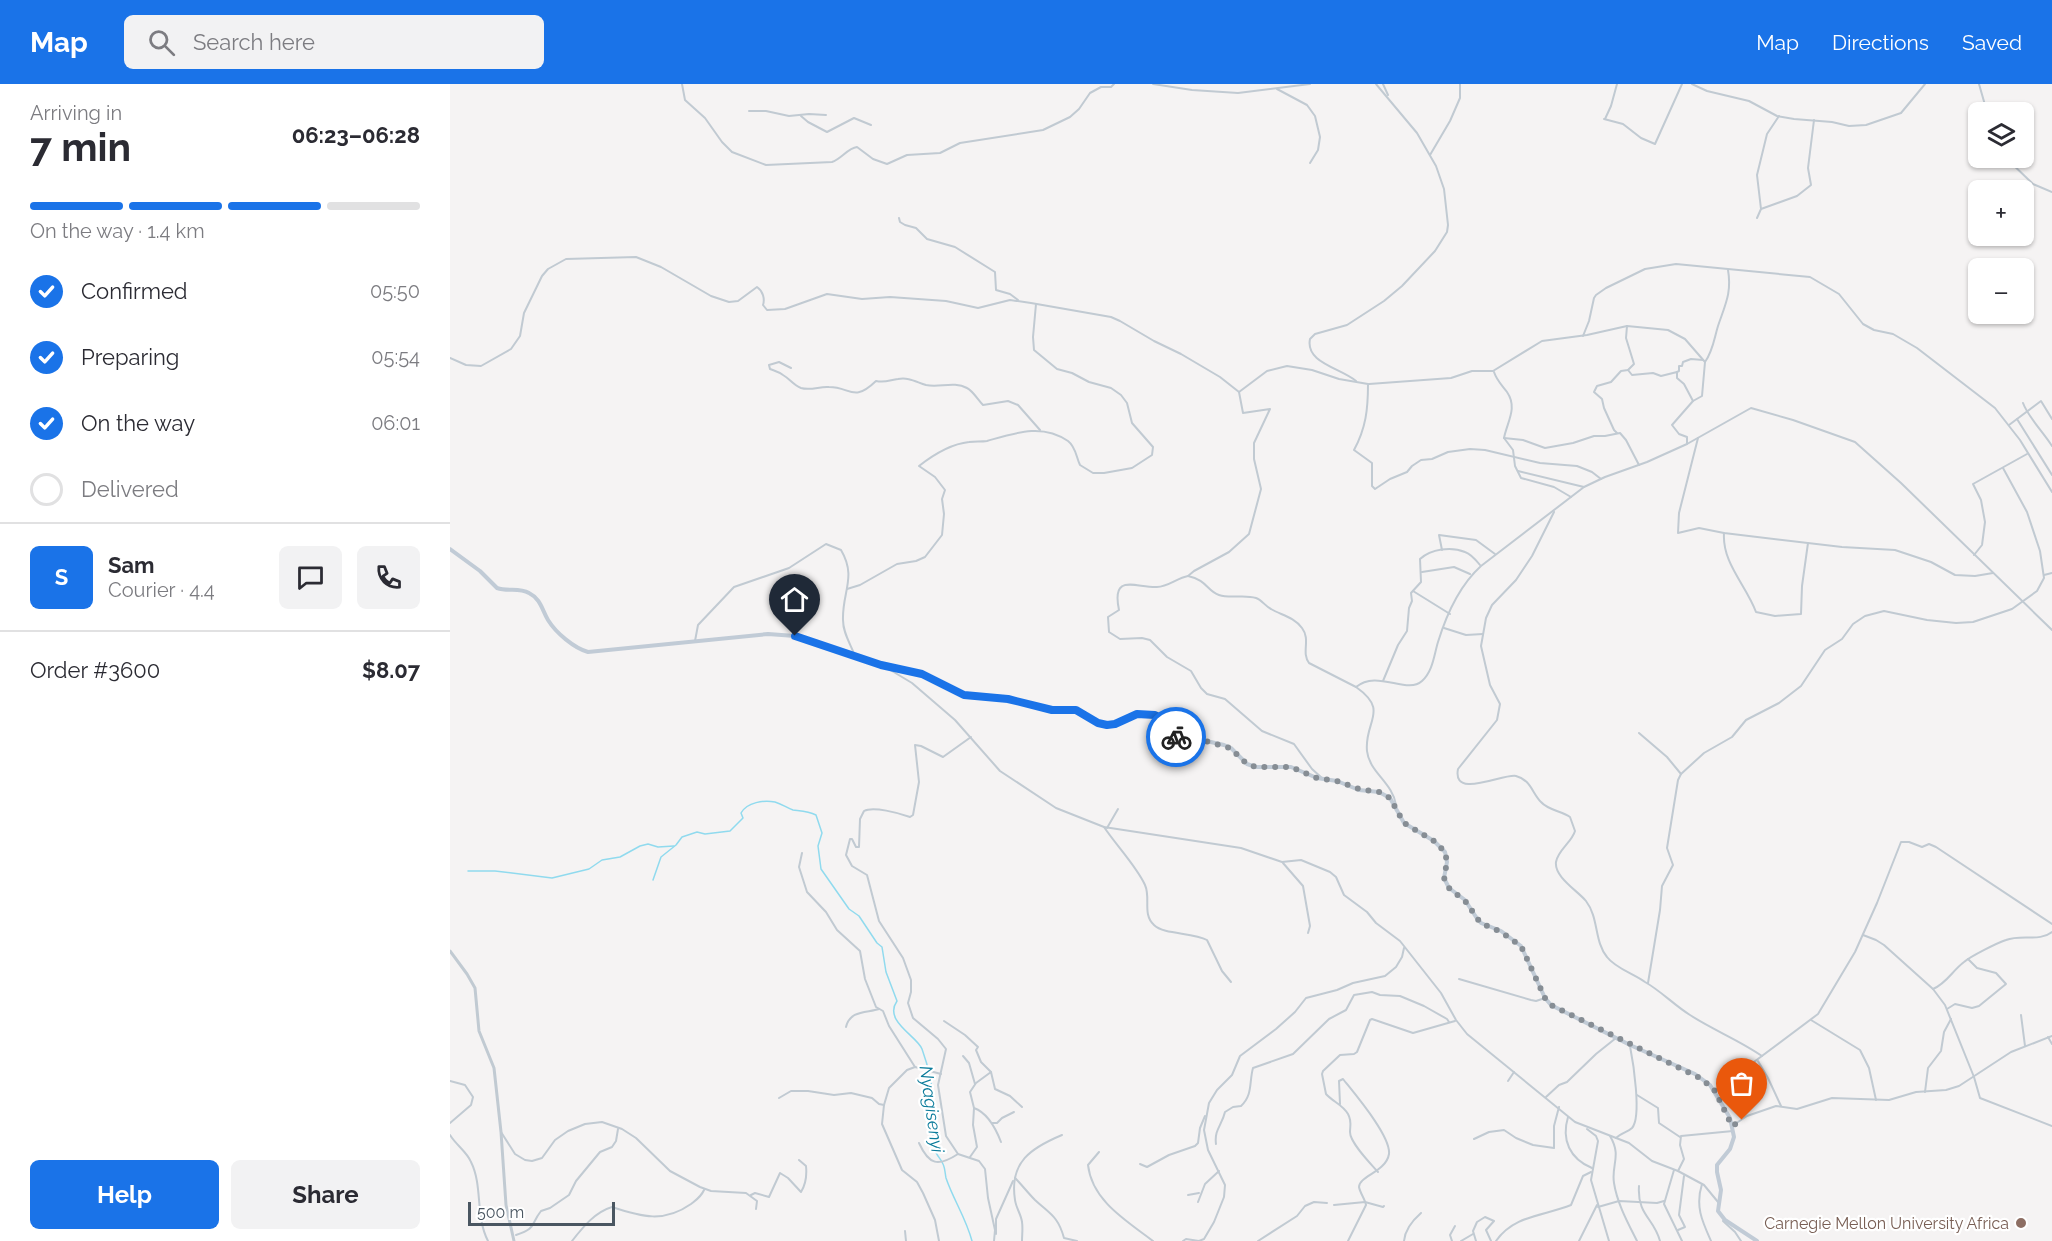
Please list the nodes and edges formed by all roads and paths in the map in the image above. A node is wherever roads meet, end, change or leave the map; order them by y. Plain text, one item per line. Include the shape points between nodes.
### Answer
1 (682, 84) edge
2 (1114, 84) edge
3 (1152, 84) edge
4 (1310, 84) edge
5 (1376, 84) edge
6 (1383, 84) edge
7 (1460, 84) edge
8 (1617, 84) edge
9 (1682, 84) edge
10 (1692, 84) edge
11 (1925, 84) edge
12 (1979, 84) edge
13 (1277, 89) junction
14 (1389, 98) junction
15 (1984, 102) edge
16 (748, 111) dead end
17 (826, 115) dead end
18 (801, 116) junction
19 (1779, 116) junction
20 (1815, 120) junction
21 (871, 125) dead end
22 (1430, 155) junction
23 (1310, 163) dead end
24 (2016, 168) edge
25 (2052, 192) edge
26 (1761, 209) junction
27 (899, 218) dead end
28 (1757, 218) dead end
29 (1728, 270) junction
30 (1020, 302) junction
31 (1036, 304) junction
32 (1627, 326) junction
33 (1583, 336) junction
34 (450, 358) edge
35 (1704, 361) junction
36 (791, 368) dead end
37 (1628, 370) junction
38 (1493, 371) junction
39 (1677, 372) junction
40 (1358, 382) junction
41 (1368, 384) junction
42 (1239, 392) junction
43 (1693, 401) junction
44 (2023, 403) dead end
45 (2026, 411) junction
46 (2017, 419) junction
47 (2052, 419) edge
48 (2009, 425) junction
49 (1040, 430) junction
50 (1617, 433) junction
51 (1504, 438) junction
52 (1698, 438) junction
53 (1687, 444) junction
54 (2052, 446) edge
55 (2028, 453) junction
56 (1513, 457) junction
57 (1639, 465) junction
58 (2003, 468) junction
59 (1518, 471) junction
60 (2052, 475) edge
61 (1601, 479) junction
62 (1584, 487) junction
63 (2052, 492) edge
64 (1571, 496) junction
65 (1554, 512) junction
66 (1724, 533) junction
67 (1808, 543) junction
68 (450, 549) edge
69 (1442, 550) junction
70 (1495, 554) junction
71 (1974, 555) junction
72 (1481, 566) junction
73 (1422, 572) junction
74 (1993, 573) junction
75 (2052, 573) edge
76 (2044, 574) junction
77 (1471, 575) junction
78 (1188, 576) junction
79 (847, 589) junction
80 (1413, 591) junction
81 (2022, 602) junction
82 (1450, 614) junction
83 (1444, 628) junction
84 (2052, 630) edge
85 (1483, 634) junction
86 (694, 641) junction
87 (855, 656) junction
88 (881, 665) junction
89 (1383, 681) junction
90 (1356, 687) junction
91 (1639, 734) dead end
92 (971, 738) junction
93 (1681, 774) junction
94 (1322, 778) junction
95 (1396, 808) junction
96 (1118, 809) dead end
97 (1106, 828) junction
98 (802, 853) dead end
99 (1282, 862) junction
100 (2052, 924) edge
101 (2052, 932) edge
102 (1308, 933) dead end
103 (1863, 935) junction
104 (1404, 947) junction
105 (450, 951) edge
106 (1968, 959) junction
107 (1459, 979) dead end
108 (1231, 982) dead end
109 (1648, 983) junction
110 (1933, 989) junction
111 (1545, 998) junction
112 (1947, 1008) junction
113 (879, 1009) junction
114 (2022, 1015) dead end
115 (1951, 1019) junction
116 (1456, 1020) junction
117 (1811, 1020) junction
118 (944, 1021) dead end
119 (1449, 1022) junction
120 (846, 1027) dead end
121 (2050, 1036) edge
122 (1616, 1038) junction
123 (2052, 1044) edge
124 (1630, 1045) junction
125 (2025, 1046) junction
126 (963, 1056) dead end
127 (1762, 1056) junction
128 (1757, 1060) junction
129 (915, 1067) junction
130 (991, 1072) junction
131 (1514, 1072) junction
132 (941, 1074) junction
133 (1974, 1077) junction
134 (450, 1081) edge
135 (1508, 1081) dead end
136 (975, 1084) junction
137 (1715, 1091) junction
138 (1925, 1092) junction
139 (1637, 1095) junction
140 (1207, 1097) dead end
141 (1545, 1097) junction
142 (779, 1098) dead end
143 (1876, 1100) junction
144 (1209, 1103) junction
145 (1340, 1104) junction
146 (884, 1105) junction
147 (1781, 1106) junction
148 (1022, 1107) dead end
149 (1559, 1107) junction
150 (974, 1108) junction
151 (1014, 1112) dead end
152 (1206, 1113) junction
153 (1568, 1117) junction
154 (450, 1123) edge
155 (992, 1123) junction
156 (1581, 1126) junction
157 (2052, 1126) edge
158 (618, 1128) junction
159 (1732, 1128) junction
160 (501, 1132) junction
161 (450, 1135) edge
162 (1062, 1135) dead end
163 (1610, 1136) junction
164 (1616, 1138) junction
165 (1680, 1138) junction
166 (1474, 1139) dead end
167 (1000, 1142) dead end
168 (919, 1143) dead end
169 (1216, 1144) dead end
170 (1099, 1152) dead end
171 (958, 1154) junction
172 (970, 1157) junction
173 (799, 1160) dead end
174 (1140, 1164) dead end
175 (1592, 1168) junction
176 (1674, 1170) junction
177 (1219, 1171) dead end
178 (1678, 1171) junction
179 (1378, 1172) junction
180 (1591, 1172) junction
181 (1684, 1175) junction
182 (1014, 1178) junction
183 (1702, 1184) junction
184 (1638, 1186) dead end
185 (704, 1189) junction
186 (1201, 1194) junction
187 (751, 1195) junction
188 (1188, 1195) dead end
189 (1619, 1201) junction
190 (1638, 1201) junction
191 (1664, 1201) junction
192 (1198, 1202) dead end
193 (1365, 1202) junction
194 (1718, 1202) junction
195 (1327, 1203) dead end
196 (1334, 1204) dead end
197 (1384, 1206) dead end
198 (1597, 1206) junction
199 (756, 1209) dead end
200 (1421, 1213) dead end
201 (1722, 1218) junction
202 (1455, 1226) dead end
203 (1678, 1230) junction
204 (905, 1231) dead end
205 (1473, 1234) junction
206 (516, 1235) dead end
207 (1500, 1235) junction
208 (994, 1239) edge
209 (1740, 1240) edge
210 (488, 1241) edge
211 (514, 1241) edge
212 (572, 1241) edge
213 (906, 1241) edge
214 (939, 1241) edge
215 (1022, 1241) edge
216 (1077, 1241) edge
217 (1153, 1241) edge
218 (1183, 1241) edge
219 (1258, 1241) edge
220 (1348, 1241) edge
221 (1404, 1241) edge
222 (1452, 1241) edge
223 (1461, 1241) edge
224 (1476, 1241) edge
225 (1491, 1241) edge
226 (1496, 1241) edge
227 (1500, 1241) edge
228 (1579, 1241) edge
229 (1609, 1241) edge
230 (1637, 1241) edge
231 (1660, 1241) edge
232 (1682, 1241) edge
233 (1711, 1241) edge
234 (1735, 1241) edge
235 (1757, 1241) edge

1 - 2 street via 685,100 705,118 726,147 766,165 832,162 857,147 888,164 908,155 940,153 957,143 1043,130 1070,117 1090,93
3 - 13 street via 1222,93
4 - 13 street
5 - 14 street
6 - 14 street
7 - 22 street via 1460,98
8 - 9 street via 1604,119 1623,124 1655,144
10 - 19 street via 1749,101
11 - 20 street via 1901,113 1891,118 1855,126
12 - 15 street
13 - 23 street via 1307,105 1315,116 1320,137
14 - 22 street
16 - 18 street
17 - 18 street
18 - 21 street via 825,132 854,118
19 - 20 street
19 - 26 street via 1767,134 1757,175
20 - 26 street via 1808,168 1811,185 1797,196
22 - 40 street via 1446,202 1448,225 1441,244 1384,302 1347,326 1315,334 1309,342 1316,358
24 - 25 street via 2033,184
26 - 28 street
27 - 30 street via 927,239 955,247 995,272 996,290
29 - 33 street via 1669,264 1636,272 1593,298
29 - 35 street via 1728,301 1715,344
29 - 48 street via 1791,274 1821,282 1845,299 1863,324 1893,334 1925,354 1986,400
30 - 31 street
30 - 34 street via 1010,300 978,308 946,301 827,294 785,309 768,310 757,287 738,301 729,302 632,256 573,258 558,262 542,276 524,313 520,336 511,349 481,366
31 - 42 street via 1111,317 1181,354
31 - 49 street via 1034,350 1057,369 1111,388 1121,396 1132,423 1153,447 1153,453 1132,468 1093,473 1079,464 1070,442
32 - 33 street
32 - 35 street via 1668,330 1685,339
32 - 37 street via 1626,338 1634,364
33 - 38 street via 1542,341
35 - 39 street via 1683,362
35 - 43 street via 1703,394
36 - 49 street via 784,363 769,365 805,389 832,387 861,392 876,381 898,379 927,385 954,384 969,389 983,405 1008,401 1018,405
37 - 39 street via 1632,375
37 - 50 street via 1598,385 1594,392 1602,399
38 - 41 street
38 - 51 street via 1511,402 1511,419
39 - 43 street
40 - 41 street
40 - 42 street via 1282,367 1268,371
41 - 56 street via 1367,419 1354,450 1372,463 1374,489 1418,462 1448,452 1481,449
42 - 78 street via 1243,413 1270,410 1254,443 1261,489 1253,525 1229,552
43 - 53 street via 1672,425 1687,437
44 - 45 street
45 - 46 street
45 - 47 street via 2041,401
45 - 54 street
46 - 48 street
46 - 60 street
48 - 55 street
49 - 79 street via 952,446 919,466 945,490 940,538 916,561 897,564
50 - 51 street via 1545,448
50 - 57 street via 1622,434
51 - 56 street
52 - 53 street
52 - 66 street via 1679,513 1678,533 1699,528
52 - 71 street via 1751,408 1847,438 1872,456
53 - 57 street
55 - 58 street
55 - 63 street
56 - 59 street
56 - 61 street via 1577,466
57 - 61 street
58 - 71 street via 1974,484 1985,522 1982,545
58 - 76 street via 2029,516
59 - 62 street
59 - 64 street via 1523,479
61 - 62 street
62 - 64 street
64 - 65 street
65 - 70 street
65 - 85 street via 1516,580 1492,605
66 - 67 street
66 - 67 street via 1728,560 1756,612 1773,615 1801,614
67 - 74 street via 1895,550 1955,575
68 - 86 main road via 497,588 522,590 534,596 549,622 584,651
69 - 70 street via 1439,535 1476,540
69 - 72 street via 1464,551
69 - 73 street via 1429,551 1420,559
70 - 72 street
71 - 74 street
72 - 77 street
73 - 77 street via 1454,567
73 - 80 street via 1421,582
74 - 81 street
75 - 76 street
76 - 81 street via 2040,587
77 - 82 street
78 - 90 street via 1202,581 1219,595 1255,597 1289,617 1305,634 1308,663
78 - 94 street via 1161,587 1130,583 1121,587 1117,597 1119,610 1107,617 1109,632 1120,639 1150,640 1167,657 1191,671 1207,694 1225,699 1258,729 1296,745
79 - 86 street via 849,573 843,552 825,544 789,568 734,587 698,626
79 - 87 street via 843,622
80 - 82 street
80 - 89 street via 1407,632
81 - 84 street
81 - 93 street via 1970,622 1884,611 1864,616 1842,639 1824,650 1801,686 1746,720 1732,737 1704,753
82 - 83 street
83 - 85 street via 1466,635
83 - 89 street via 1431,666 1420,683 1410,686
85 - 109 street via 1482,654 1500,714 1458,769 1458,778 1472,785 1518,777 1530,785 1544,805 1570,817 1575,831 1558,857 1558,871 1590,906 1607,957
86 - 87 main road via 788,634
87 - 88 main road
88 - 92 street via 920,689
88 - 94 main road via 930,676 964,695 1008,699 1052,710 1076,710 1107,725 1137,714 1155,715 1165,720 1180,740 1224,745 1247,764 1291,767
89 - 90 street via 1362,682
90 - 95 street via 1369,698 1375,712 1367,736 1369,758 1391,789
91 - 93 street
92 - 97 street via 1013,781 1050,805
92 - 132 street via 943,757 915,745 919,782 912,817 868,809 860,817 859,847 850,839 846,853 852,866 867,874 879,921 908,971 912,987 908,1003 913,1018 944,1046
93 - 109 street via 1667,848 1673,865 1662,886
94 - 95 main road via 1379,792 1390,798
95 - 111 main road via 1404,823 1445,852 1444,878 1449,888 1467,903 1481,923 1508,935 1521,946
96 - 97 street
97 - 99 street via 1241,848
97 - 108 street via 1145,884 1148,917 1153,924 1207,940
98 - 113 street via 799,867 806,890 837,930 860,951 866,979
99 - 102 street via 1303,886
99 - 104 street via 1301,860 1330,872 1344,895
100 - 103 street via 1936,847 1904,841 1899,843
101 - 106 street via 2044,937 2008,939
103 - 110 street via 1884,945
103 - 117 street
104 - 116 street via 1441,993
104 - 144 street via 1396,968 1384,976 1306,998 1276,1029 1240,1056 1232,1075
105 - 160 street via 475,988 479,1031 494,1068
106 - 110 street via 1947,981
106 - 112 street via 1977,968 1996,973 2006,984 1979,1006 1955,1004
107 - 111 street via 1530,1000
109 - 127 street via 1690,1015
110 - 112 street
111 - 122 main road via 1556,1008
112 - 115 street
113 - 120 street via 852,1016
113 - 129 street
114 - 125 street
115 - 133 street
115 - 138 street via 1941,1051 1928,1068
116 - 119 street
116 - 131 street via 1467,1034
117 - 127 street
117 - 143 street via 1864,1054
118 - 130 street via 978,1047 977,1054
119 - 145 street via 1413,1033 1370,1020 1357,1052 1340,1055 1322,1074 1326,1094
119 - 169 street via 1400,996 1356,993 1346,1010 1329,1019 1293,1054 1253,1068 1247,1100 1225,1112 1215,1131
121 - 123 street
121 - 125 street
122 - 124 main road
122 - 141 street
124 - 137 main road via 1695,1074
124 - 139 street
125 - 133 street
126 - 136 street
127 - 128 street
128 - 137 street
128 - 147 street
129 - 132 street
129 - 146 street via 891,1085
130 - 136 street
130 - 148 street via 995,1089
131 - 135 street
131 - 141 street
132 - 171 street via 945,1130
133 - 138 street via 1959,1086
133 - 157 street via 1980,1098
134 - 154 street via 465,1085 473,1097 471,1106
136 - 150 street via 970,1091
137 - 159 main road
138 - 143 street
139 - 164 street via 1634,1125
139 - 165 street via 1658,1108 1659,1123
140 - 144 street
141 - 149 street
142 - 146 street via 791,1091 808,1090 834,1095 851,1093
143 - 147 street via 1832,1098 1797,1108
144 - 152 street
145 - 179 street via 1349,1118 1350,1135
145 - 179 street via 1339,1082 1343,1079 1374,1118 1388,1150
146 - 214 street via 882,1124 891,1147 902,1170 923,1193
147 - 159 street via 1759,1111
149 - 153 street
149 - 166 street via 1554,1148 1533,1145 1504,1130
150 - 155 street
150 - 172 street via 977,1146
151 - 155 street
152 - 174 street via 1195,1146 1147,1167
152 - 218 street via 1204,1139 1225,1190 1204,1239
153 - 156 street
153 - 175 street via 1567,1145 1578,1161
155 - 167 street
156 - 163 street
156 - 175 street via 1598,1141
158 - 160 street via 595,1122 568,1131 555,1140 542,1158 531,1161 519,1158
158 - 185 street via 646,1146 670,1171
158 - 206 street via 612,1147 600,1152 569,1195 541,1211 535,1224
159 - 165 street
159 - 194 main road via 1732,1146 1717,1165 1721,1190
160 - 211 street via 506,1205
161 - 210 street via 471,1162 478,1210
162 - 182 street via 1032,1150
163 - 164 street
163 - 189 street via 1616,1155 1614,1179
164 - 176 street
165 - 178 street via 1684,1159
168 - 171 street via 923,1152 938,1163
170 - 217 street via 1088,1165 1096,1190 1126,1222
171 - 172 street
172 - 208 street via 985,1169
173 - 187 street via 807,1171 801,1192 780,1173 768,1197
175 - 180 street
176 - 178 street
176 - 191 street
177 - 186 street via 1205,1184
178 - 181 street
179 - 193 street via 1360,1182
180 - 198 street
180 - 207 street via 1583,1176 1571,1204 1527,1217
181 - 183 street
181 - 203 street via 1679,1215 1685,1227
182 - 208 street via 996,1219
182 - 215 street
182 - 216 street via 1053,1214 1064,1238
183 - 194 street
183 - 233 street via 1698,1201
184 - 190 street
185 - 187 street
185 - 212 street via 699,1198 683,1209 663,1216 648,1217 608,1208 588,1222
186 - 188 street
186 - 192 street
187 - 199 street via 757,1200
189 - 190 street
189 - 198 street
189 - 230 street
190 - 191 street
190 - 231 street
191 - 203 street
193 - 196 street
193 - 197 street
193 - 220 street
194 - 201 main road
195 - 219 street via 1305,1206 1297,1216
198 - 228 street
198 - 229 street
200 - 221 street via 1413,1220
201 - 209 street
201 - 235 main road
202 - 222 street via 1450,1235
203 - 232 street
204 - 213 street
205 - 223 street
205 - 224 street
205 - 225 street via 1477,1222 1485,1217 1494,1221 1486,1230
207 - 226 street
207 - 227 street
209 - 234 street

